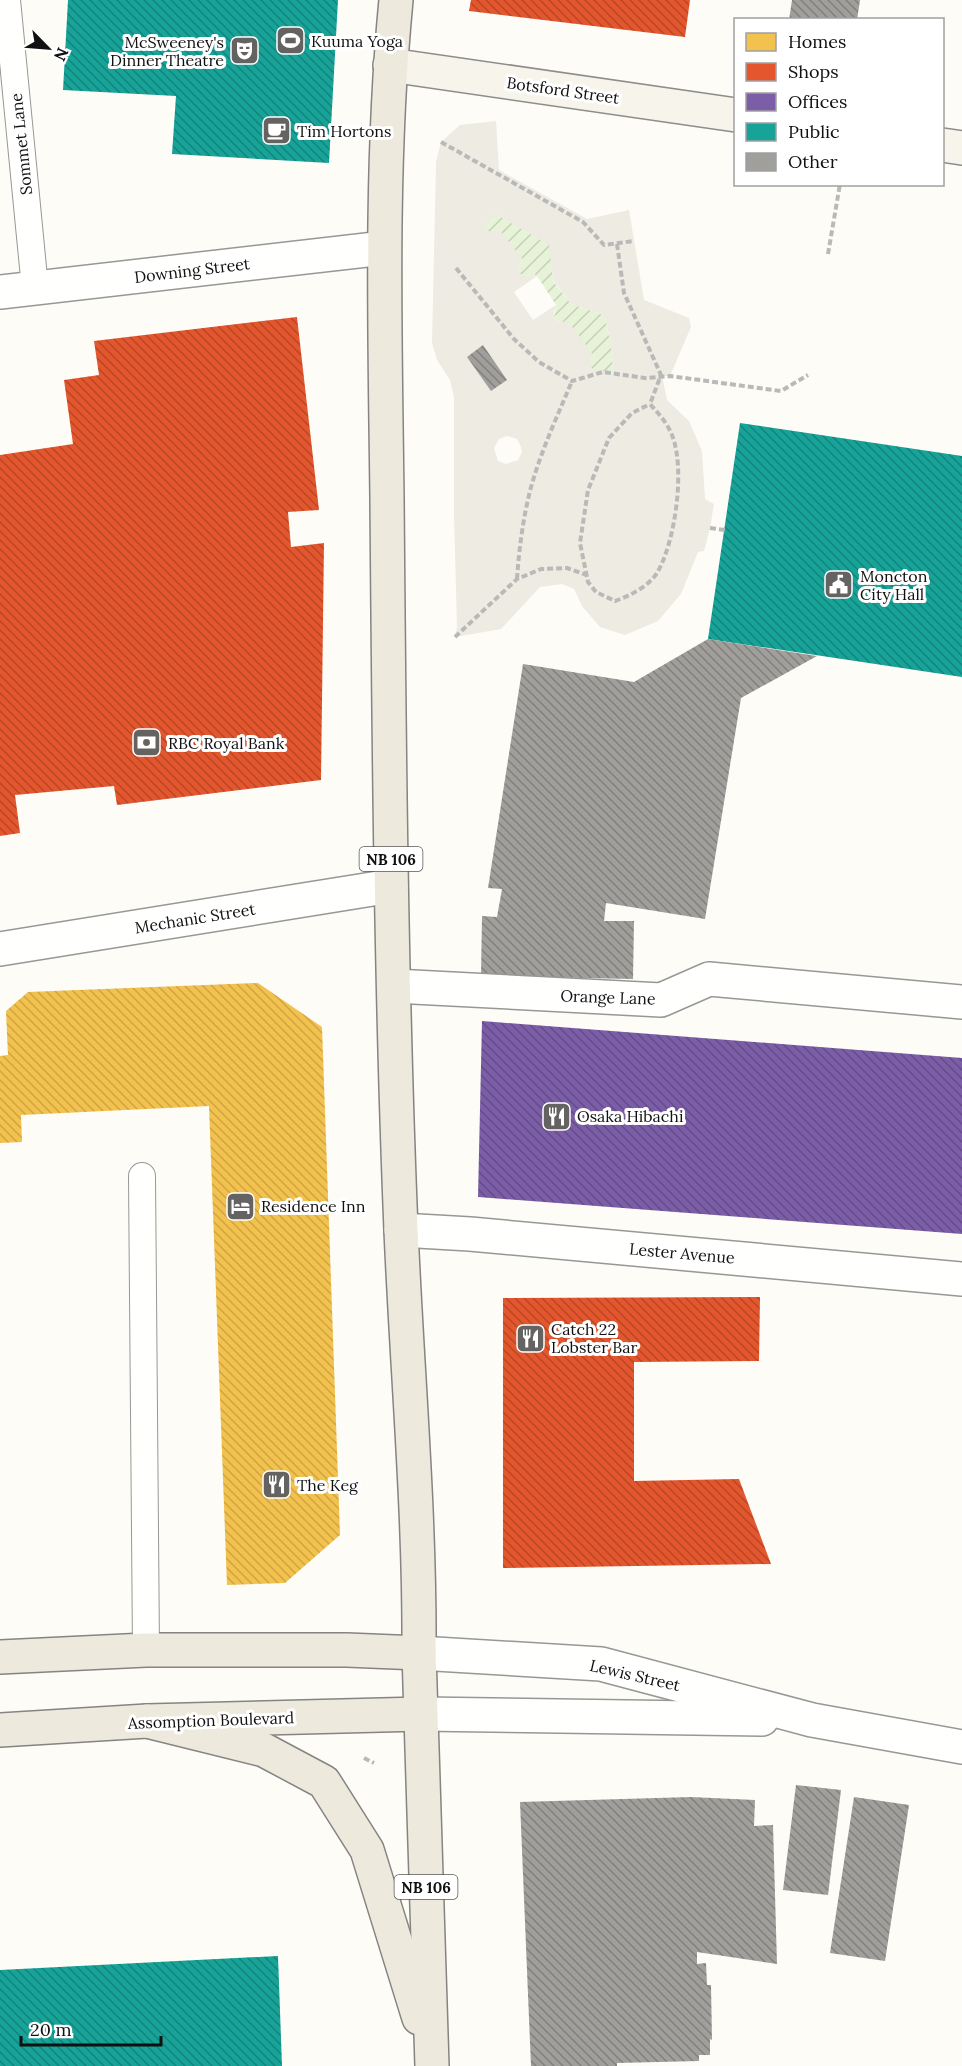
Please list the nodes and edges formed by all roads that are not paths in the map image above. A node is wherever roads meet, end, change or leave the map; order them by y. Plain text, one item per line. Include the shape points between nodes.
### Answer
1 (7, 0) edge
2 (396, 0) edge
3 (390, 65) junction
4 (734, 115) edge
5 (944, 145) edge
6 (962, 148) edge
7 (384, 248) junction
8 (36, 288) junction
9 (0, 292) edge
10 (391, 886) junction
11 (0, 950) edge
12 (394, 986) junction
13 (962, 1002) edge
14 (142, 1176) dead end
15 (401, 1230) junction
16 (962, 1279) edge
17 (146, 1650) junction
18 (419, 1653) junction
19 (0, 1658) edge
20 (421, 1714) junction
21 (147, 1720) junction
22 (812, 1720) junction
23 (962, 1726) edge
24 (0, 1730) edge
25 (915, 1738) junction
26 (962, 1747) edge
27 (432, 2063) edge

1 - 8 lane, Sommet Lane
2 - 3 main road, NB 106
3 - 4 main road, Botsford Street
3 - 7 main road, NB 106
5 - 6 main road
7 - 8 street, Downing Street
7 - 10 main road, NB 106
8 - 9 street, Downing Street
10 - 11 street, Mechanic Street
10 - 12 main road, NB 106
12 - 13 street, Orange Lane via 661,1000 709,979
12 - 15 main road, NB 106
14 - 17 lane
15 - 16 street, Lester Avenue
15 - 18 main road, NB 106
17 - 18 main road
17 - 19 main road
18 - 20 main road, NB 106
18 - 22 street, Lewis Street via 601,1664
20 - 21 main road, Assomption Boulevard
20 - 22 street, Lewis Street
20 - 27 main road, NB 106
21 - 24 main road, Assomption Boulevard
21 - 27 main road via 264,1750 324,1782 367,1850
22 - 25 street, Lewis Street
23 - 25 street
25 - 26 street, Lewis Street

